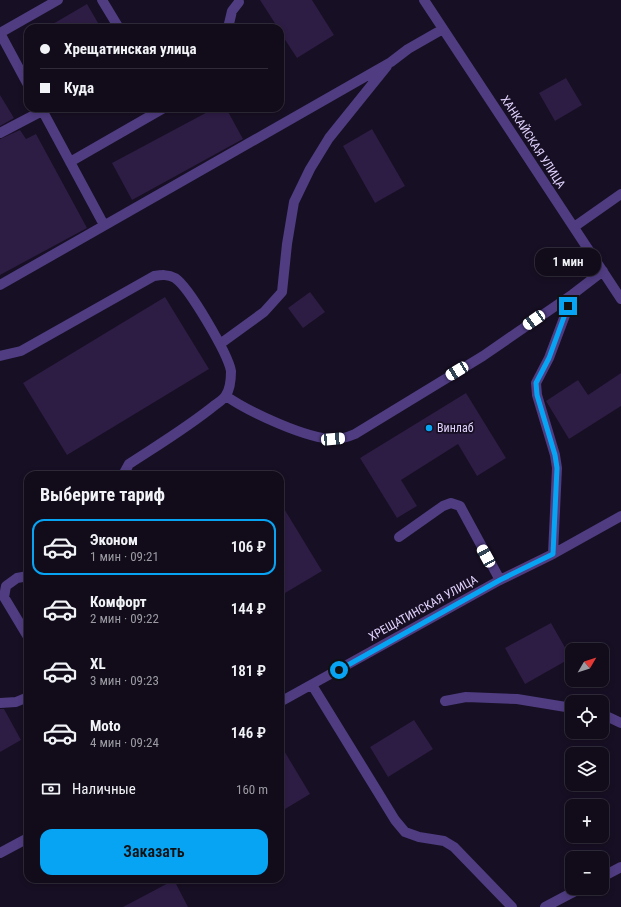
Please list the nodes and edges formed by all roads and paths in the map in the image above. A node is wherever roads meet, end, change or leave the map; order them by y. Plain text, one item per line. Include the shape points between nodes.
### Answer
1 (58, 0) edge
2 (102, 0) edge
3 (424, 0) edge
4 (239, 2) dead end
5 (117, 24) edge
6 (229, 24) edge
7 (443, 29) junction
8 (0, 33) edge
9 (391, 62) junction
10 (24, 78) edge
11 (37, 112) edge
12 (44, 112) edge
13 (157, 112) edge
14 (0, 133) edge
15 (70, 162) junction
16 (621, 194) edge
17 (104, 225) junction
18 (574, 226) junction
19 (603, 271) junction
20 (0, 285) edge
21 (573, 294) junction
22 (621, 299) edge
23 (220, 344) junction
24 (0, 356) edge
25 (226, 396) junction
26 (125, 471) edge
27 (621, 516) edge
28 (399, 537) dead end
29 (553, 554) junction
30 (24, 577) edge
31 (500, 580) junction
32 (24, 630) edge
33 (312, 685) junction
34 (24, 699) edge
35 (284, 700) edge
36 (445, 701) dead end
37 (0, 703) edge
38 (565, 707) edge
39 (609, 717) edge
40 (621, 722) edge
41 (24, 840) edge
42 (0, 853) edge
43 (621, 867) edge
44 (609, 873) edge
45 (568, 895) edge
46 (512, 907) edge
47 (545, 907) edge

1 - 8 street
2 - 5 street
3 - 7 street, ХАНКАЙСКАЯ УЛИЦА
4 - 6 street via 232,11
7 - 9 street
7 - 18 street, ХАНКАЙСКАЯ УЛИЦА
8 - 10 street
9 - 17 street
9 - 23 street via 329,138 297,195 287,244 282,292 264,312
11 - 14 street
12 - 15 street
13 - 15 street
15 - 17 street
16 - 18 street
17 - 20 street
18 - 19 street, ХАНКАЙСКАЯ УЛИЦА
19 - 21 street
19 - 22 street, ХАНКАЙСКАЯ УЛИЦА
21 - 25 street via 483,356 345,438 322,437 282,425 239,405
21 - 29 street via 549,358 536,383 557,468
23 - 24 street via 190,294 174,277 165,275 154,276 21,351
23 - 25 street via 230,371 230,385
25 - 26 street via 206,413 129,464
27 - 29 street, ХРЕЩАТИНСКАЯ УЛИЦА
28 - 31 street via 443,506 451,503 460,506
29 - 31 street, ХРЕЩАТИНСКАЯ УЛИЦА
30 - 32 street via 17,578 6,586 4,597
31 - 33 street, ХРЕЩАТИНСКАЯ УЛИЦА
33 - 35 street, ХРЕЩАТИНСКАЯ УЛИЦА
33 - 46 street via 395,820 405,832 444,841 454,847
34 - 37 street
36 - 38 street via 466,697 517,699
39 - 40 street
41 - 42 street
43 - 44 street
45 - 47 street

